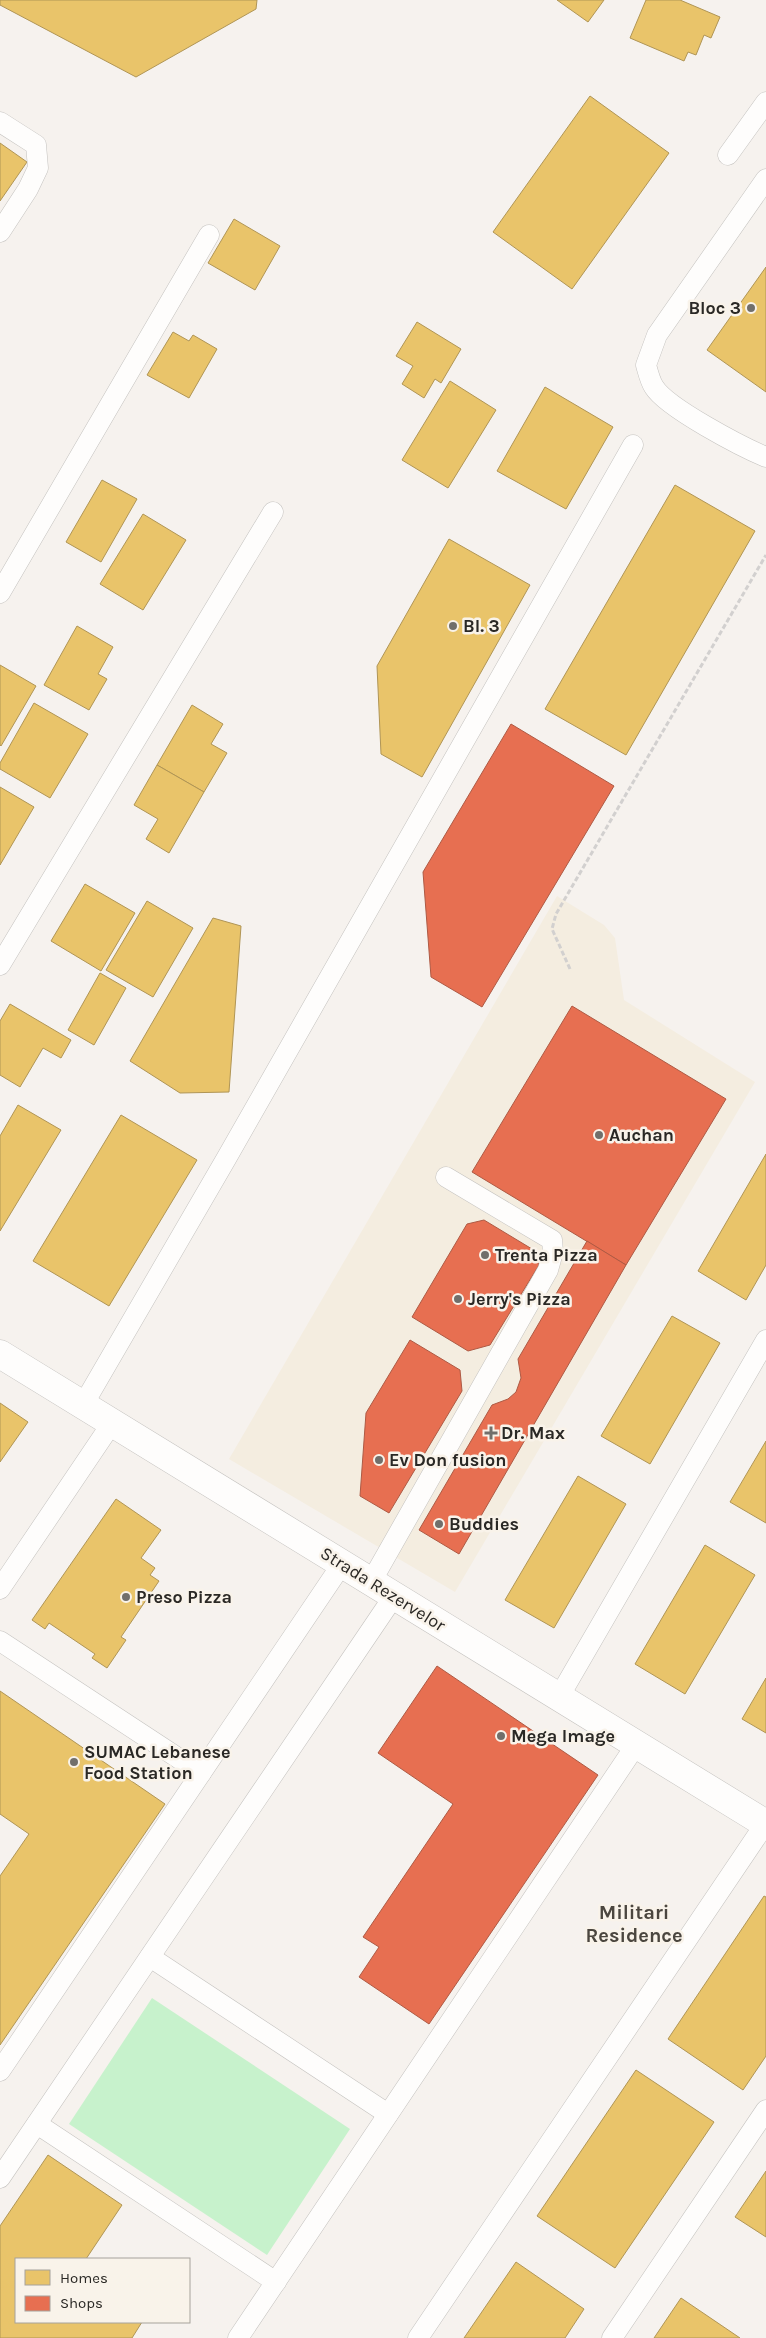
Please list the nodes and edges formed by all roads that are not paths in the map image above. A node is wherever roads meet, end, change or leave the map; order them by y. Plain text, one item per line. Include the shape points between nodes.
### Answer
1 (766, 102) edge
2 (0, 122) edge
3 (728, 155) dead end
4 (766, 179) edge
5 (0, 232) edge
6 (209, 236) dead end
7 (633, 445) dead end
8 (766, 457) edge
9 (273, 512) dead end
10 (0, 593) edge
11 (0, 965) edge
12 (446, 1177) dead end
13 (766, 1340) edge
14 (0, 1354) edge
15 (83, 1405) junction
16 (112, 1423) junction
17 (342, 1564) junction
18 (371, 1582) junction
19 (0, 1589) edge
20 (394, 1596) junction
21 (0, 1641) edge
22 (559, 1697) junction
23 (636, 1746) junction
24 (201, 1773) junction
25 (766, 1824) edge
26 (150, 1957) junction
27 (0, 2071) edge
28 (766, 2110) edge
29 (388, 2114) junction
30 (37, 2124) junction
31 (0, 2178) edge
32 (276, 2282) junction
33 (238, 2338) edge
34 (418, 2338) edge
35 (612, 2338) edge

1 - 3 lane
2 - 5 lane via 36,144 38,168
4 - 8 lane via 657,335 646,365 654,388 672,404 742,447
6 - 10 lane
7 - 15 lane
9 - 11 lane
12 - 18 lane via 552,1240 553,1252 548,1270
13 - 22 lane
14 - 15 street, Strada Rezervelor
15 - 16 street, Strada Rezervelor
16 - 17 street, Strada Rezervelor
16 - 19 lane
17 - 18 street, Strada Rezervelor
17 - 24 lane
18 - 20 street, Strada Rezervelor
20 - 22 street, Strada Rezervelor
20 - 26 lane
21 - 24 lane
22 - 23 street, Strada Rezervelor
23 - 25 street, Strada Rezervelor
23 - 29 lane
24 - 27 lane
25 - 34 lane
26 - 29 lane
26 - 30 lane
28 - 35 lane
29 - 32 lane
30 - 31 lane
30 - 32 lane
32 - 33 lane

